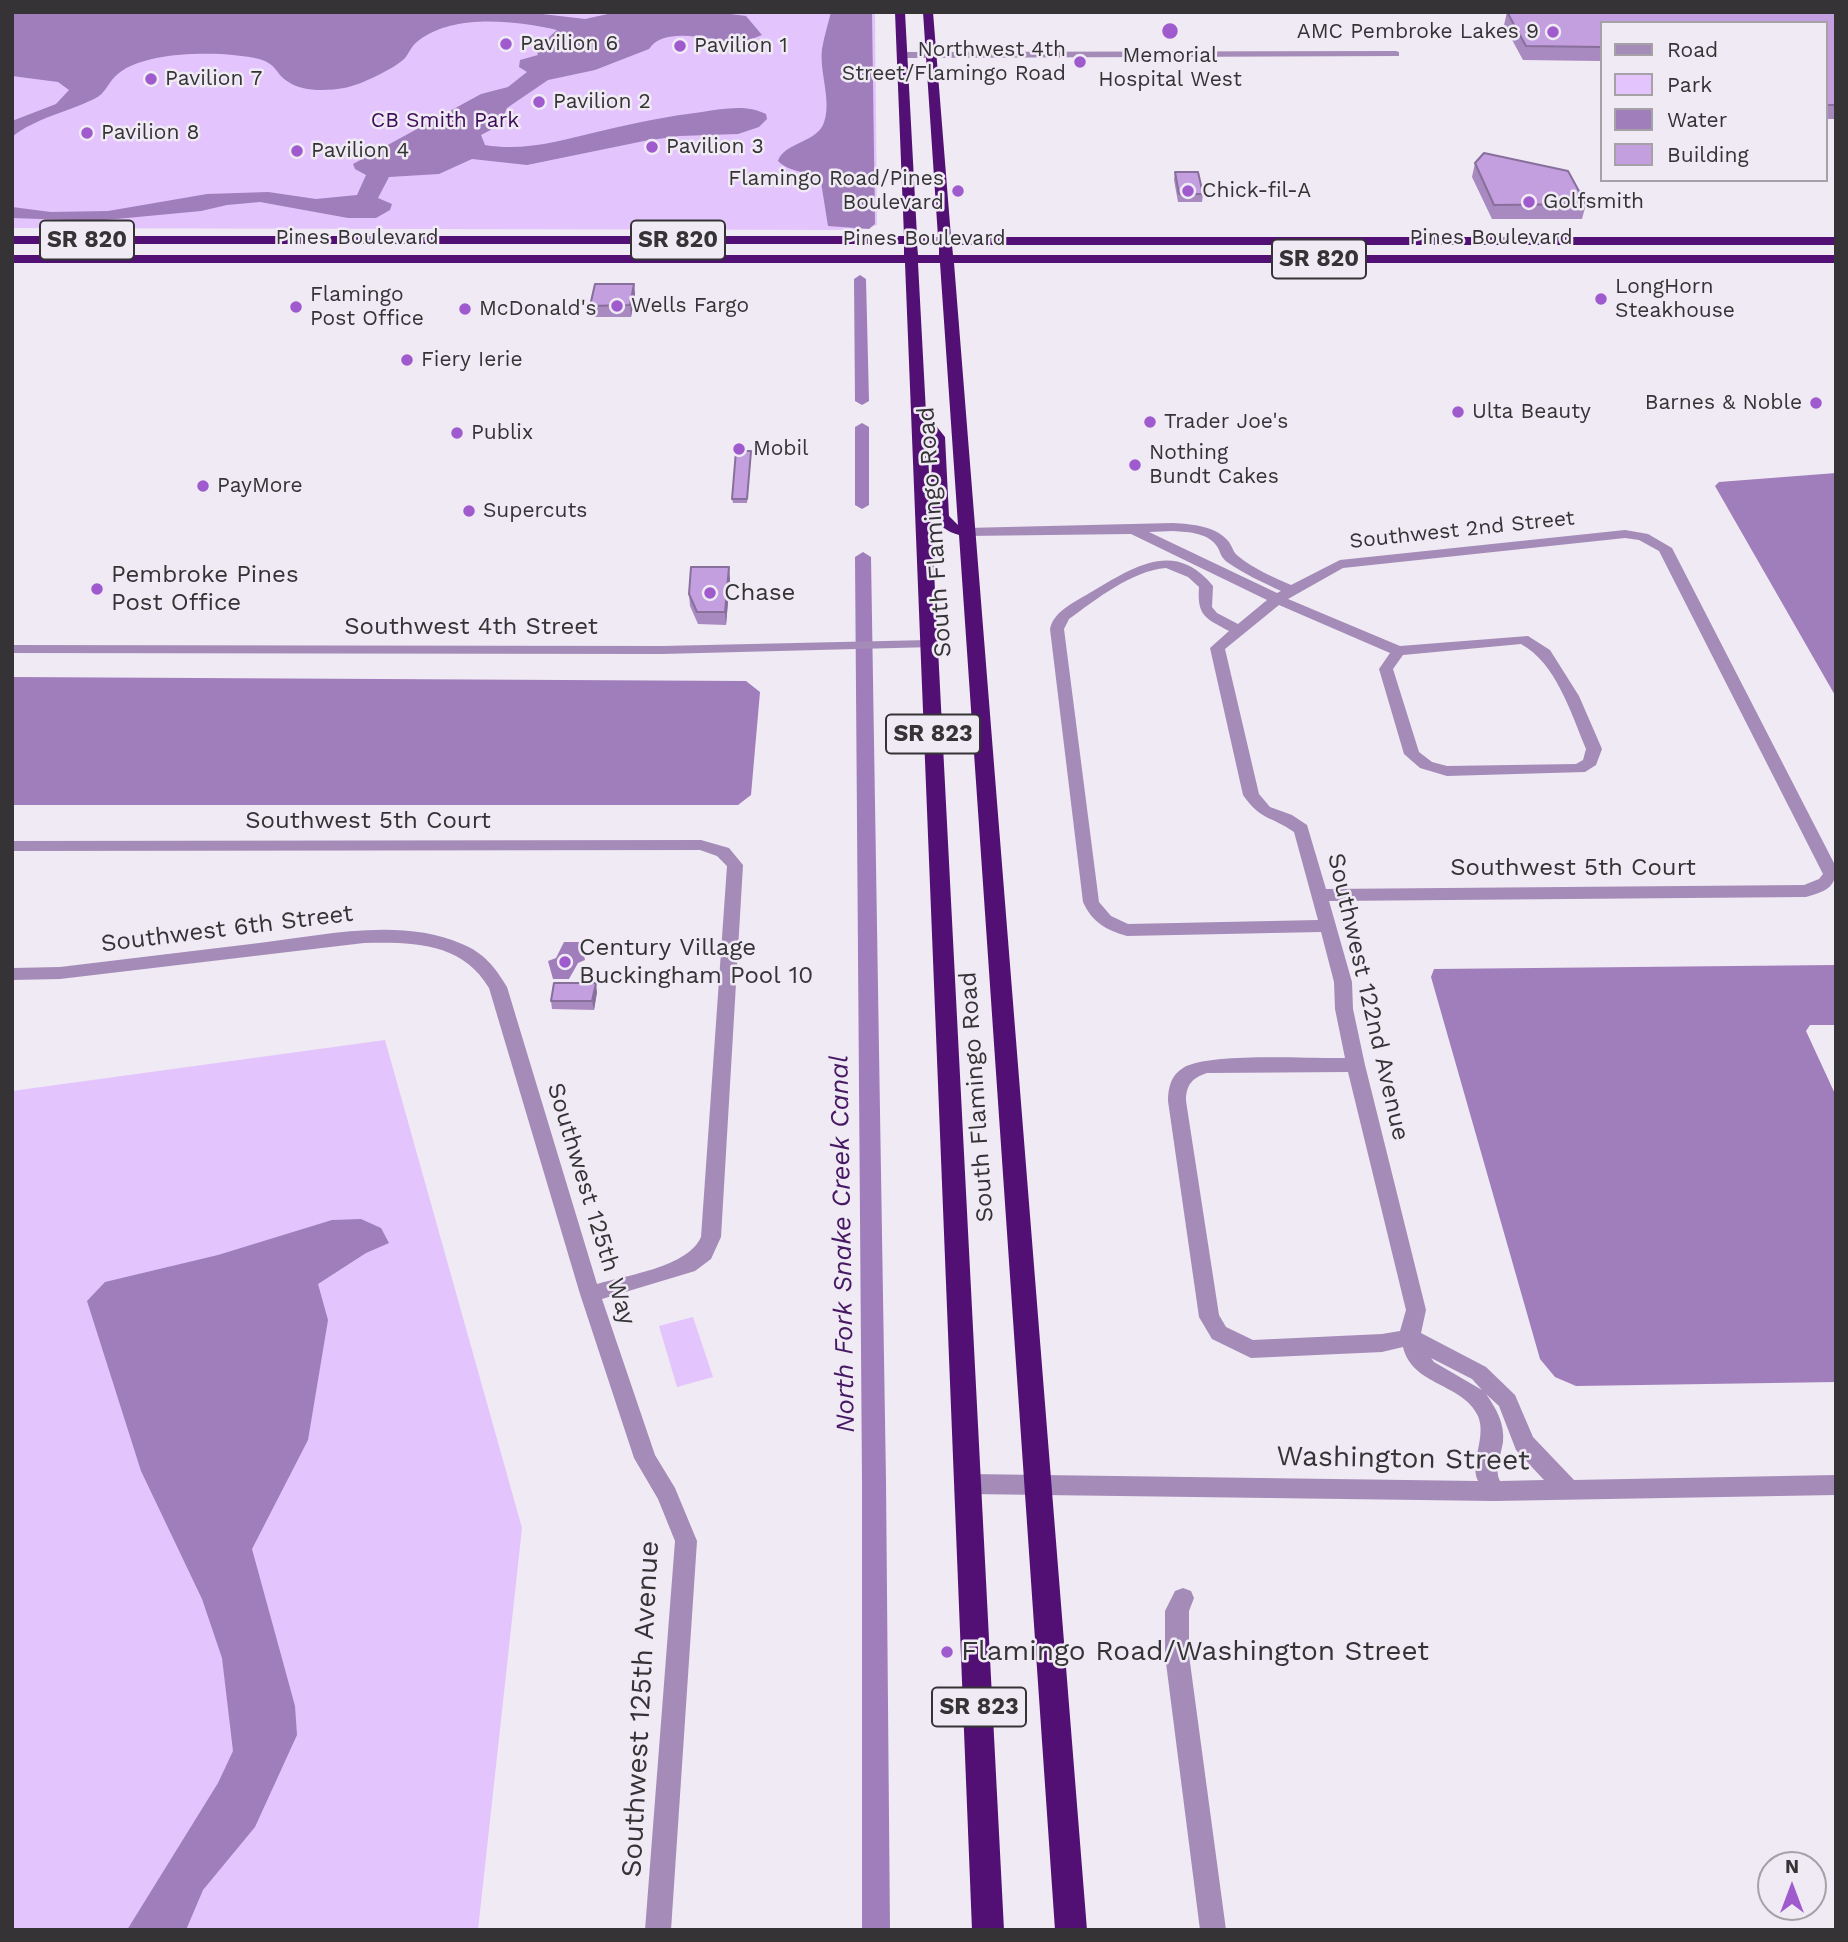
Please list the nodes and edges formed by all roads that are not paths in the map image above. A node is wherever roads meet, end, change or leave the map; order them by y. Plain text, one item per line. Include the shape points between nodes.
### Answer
1 (900, 12) edge
2 (928, 12) edge
3 (1291, 56) junction
4 (902, 58) junction
5 (932, 58) junction
6 (1208, 61) junction
7 (447, 240) junction
8 (909, 240) junction
9 (946, 240) junction
10 (15, 241) edge
11 (1836, 241) edge
12 (12, 259) edge
13 (368, 259) junction
14 (1836, 259) edge
15 (910, 260) junction
16 (948, 260) junction
17 (919, 413) junction
18 (1133, 530) junction
19 (966, 532) junction
20 (1292, 591) junction
21 (1277, 599) junction
22 (1239, 630) junction
23 (929, 644) junction
24 (12, 649) edge
25 (1398, 651) junction
26 (12, 846) edge
27 (1825, 883) joint
28 (1320, 895) junction
29 (1326, 926) junction
30 (448, 944) joint
31 (12, 974) edge
32 (1356, 1065) junction
33 (590, 1294) junction
34 (1410, 1337) junction
35 (1037, 1483) junction
36 (969, 1484) junction
37 (1836, 1485) edge
38 (1572, 1490) junction
39 (1494, 1491) junction
40 (667, 1494) joint
41 (1183, 1598) dead end
42 (658, 1930) edge
43 (989, 1930) edge
44 (1071, 1930) edge
45 (1213, 1930) edge

1 - 4 highway, SR 823
2 - 5 highway, SR 823
3 - 5 street
3 - 6 street
3 - 6 street via 1396,58
4 - 5 street
4 - 8 highway, SR 823
5 - 6 street
5 - 9 highway, SR 823
7 - 8 highway, Pines Boulevard / SR 820
7 - 10 highway, Pines Boulevard / SR 820
7 - 13 highway
8 - 9 highway, Pines Boulevard / SR 820
8 - 15 highway, SR 823
9 - 11 highway, Pines Boulevard / SR 820
9 - 16 highway, SR 823
12 - 13 highway, Pines Boulevard / SR 820
13 - 15 highway, Pines Boulevard / SR 820
14 - 16 highway, Pines Boulevard / SR 820
15 - 16 highway, Pines Boulevard / SR 820
15 - 17 highway, South Flamingo Road / SR 823
16 - 19 highway, South Flamingo Road / SR 823
17 - 19 highway via 937,437 941,517 952,528
17 - 23 highway, South Flamingo Road / SR 823
18 - 19 street
18 - 20 street via 1177,528 1213,534 1238,564
18 - 21 street
19 - 35 highway, South Flamingo Road / SR 823
20 - 21 street, Southwest 2nd Street
20 - 27 street, Southwest 2nd Street via 1340,565 1625,534 1665,548 1831,874
21 - 22 street, Southwest 122nd Avenue
21 - 25 street
22 - 28 street, Southwest 122nd Avenue via 1217,648 1251,795 1264,811 1301,829
22 - 29 street via 1212,616 1205,607 1206,586 1173,565 1139,567 1059,620 1091,902 1107,924 1127,930
23 - 24 street, Southwest 4th Street via 662,650
23 - 36 highway, South Flamingo Road / SR 823
25 - 25 street via 1386,669 1412,754 1426,765 1447,771 1566,770 1590,762 1594,749 1571,696 1543,650 1523,639
26 - 33 street, Southwest 5th Court via 701,845 723,852 735,864 711,1237 704,1253 688,1265
27 - 28 street, Southwest 5th Court via 1807,891
28 - 29 street, Southwest 122nd Avenue
29 - 32 street, Southwest 122nd Avenue via 1343,982
30 - 31 street, Southwest 6th Street via 412,936 364,937
30 - 33 street, Southwest 125th Way via 483,965 498,987
32 - 34 street, Southwest 122nd Avenue via 1416,1310
32 - 34 street via 1207,1066 1191,1070 1176,1088 1209,1317 1219,1333 1251,1349 1382,1343
33 - 40 street, Southwest 125th Way via 645,1458
34 - 38 street via 1479,1373 1507,1401 1524,1443
34 - 39 street via 1426,1368 1478,1396 1493,1424 1493,1451 1486,1474
35 - 36 street, Washington Street
35 - 39 street, Washington Street
35 - 44 highway, South Flamingo Road / SR 823
36 - 43 highway, South Flamingo Road / SR 823
37 - 38 street, Washington Street
38 - 39 street, Washington Street
40 - 42 street, Southwest 125th Avenue via 686,1541
41 - 45 street via 1177,1611 1177,1655

